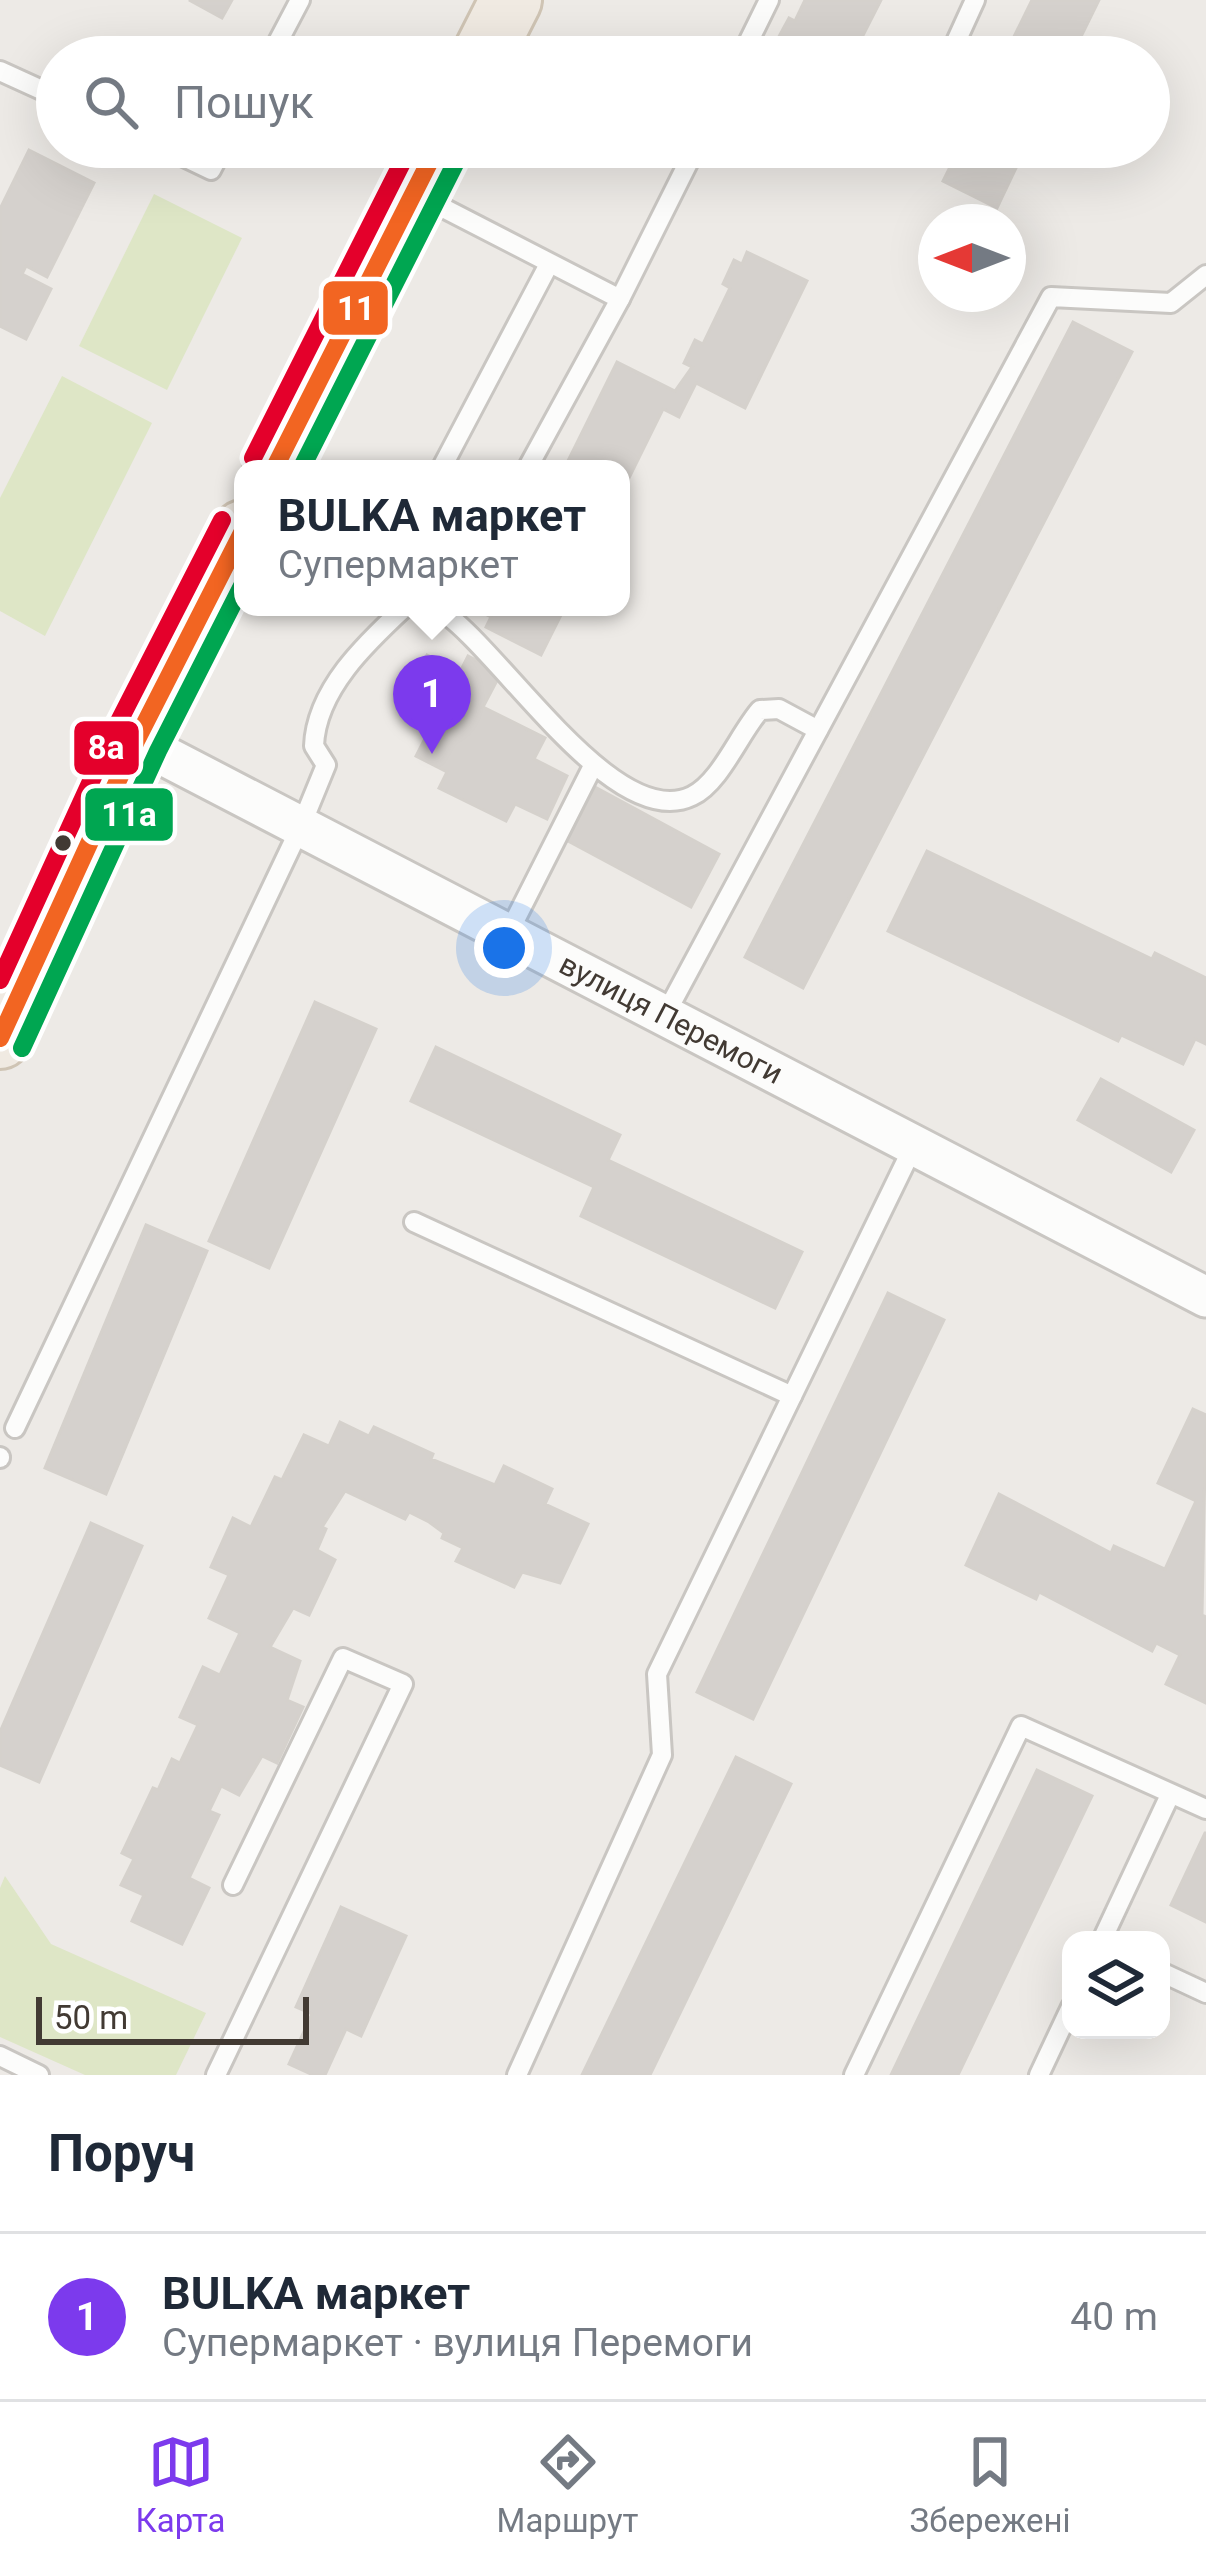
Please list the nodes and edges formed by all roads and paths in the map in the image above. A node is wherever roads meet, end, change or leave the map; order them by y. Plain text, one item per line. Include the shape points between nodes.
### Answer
1 (300, 0) edge
2 (511, 0) edge
3 (769, 0) edge
4 (975, 0) edge
5 (281, 36) edge
6 (493, 36) edge
7 (751, 36) edge
8 (959, 36) edge
9 (0, 70) edge
10 (36, 87) edge
11 (686, 168) edge
12 (426, 170) edge
13 (548, 266) junction
14 (1206, 275) edge
15 (620, 299) junction
16 (279, 460) edge
17 (446, 460) edge
18 (532, 460) edge
19 (234, 549) edge
20 (396, 616) edge
21 (449, 616) edge
22 (818, 730) junction
23 (136, 741) junction
24 (593, 766) junction
25 (301, 826) junction
26 (508, 934) junction
27 (664, 1015) junction
28 (0, 1037) edge
29 (914, 1145) junction
30 (415, 1222) dead end
31 (1206, 1297) edge
32 (792, 1396) junction
33 (15, 1428) dead end
34 (1169, 1797) junction
35 (1206, 1809) edge
36 (233, 1885) dead end
37 (1106, 1931) edge
38 (1170, 1976) edge
39 (1206, 1993) edge
40 (1062, 2026) edge
41 (0, 2056) edge
42 (39, 2075) edge
43 (216, 2075) edge
44 (517, 2075) edge
45 (854, 2075) edge
46 (1039, 2075) edge

1 - 5 lane
2 - 6 main road
3 - 7 lane
4 - 8 lane
9 - 10 lane
11 - 15 lane
12 - 13 lane
12 - 16 main road
13 - 15 lane
13 - 17 lane
14 - 22 lane via 1171,303 1052,297
15 - 18 lane
19 - 23 main road
20 - 25 lane via 347,667 328,700 314,746 326,765
21 - 24 lane
22 - 24 lane via 779,709 760,710 695,795 674,802
22 - 27 lane
23 - 25 street, вулиця Перемоги
23 - 28 main road
24 - 26 lane
25 - 26 street, вулиця Перемоги
25 - 33 lane
26 - 27 street, вулиця Перемоги
27 - 29 street, вулиця Перемоги
29 - 31 street, вулиця Перемоги
29 - 32 lane
30 - 32 lane
32 - 44 lane via 657,1674 662,1755
34 - 35 lane
34 - 37 lane
34 - 45 lane via 1021,1726
36 - 43 lane via 343,1658 403,1684
38 - 39 lane
40 - 46 lane
41 - 42 lane

